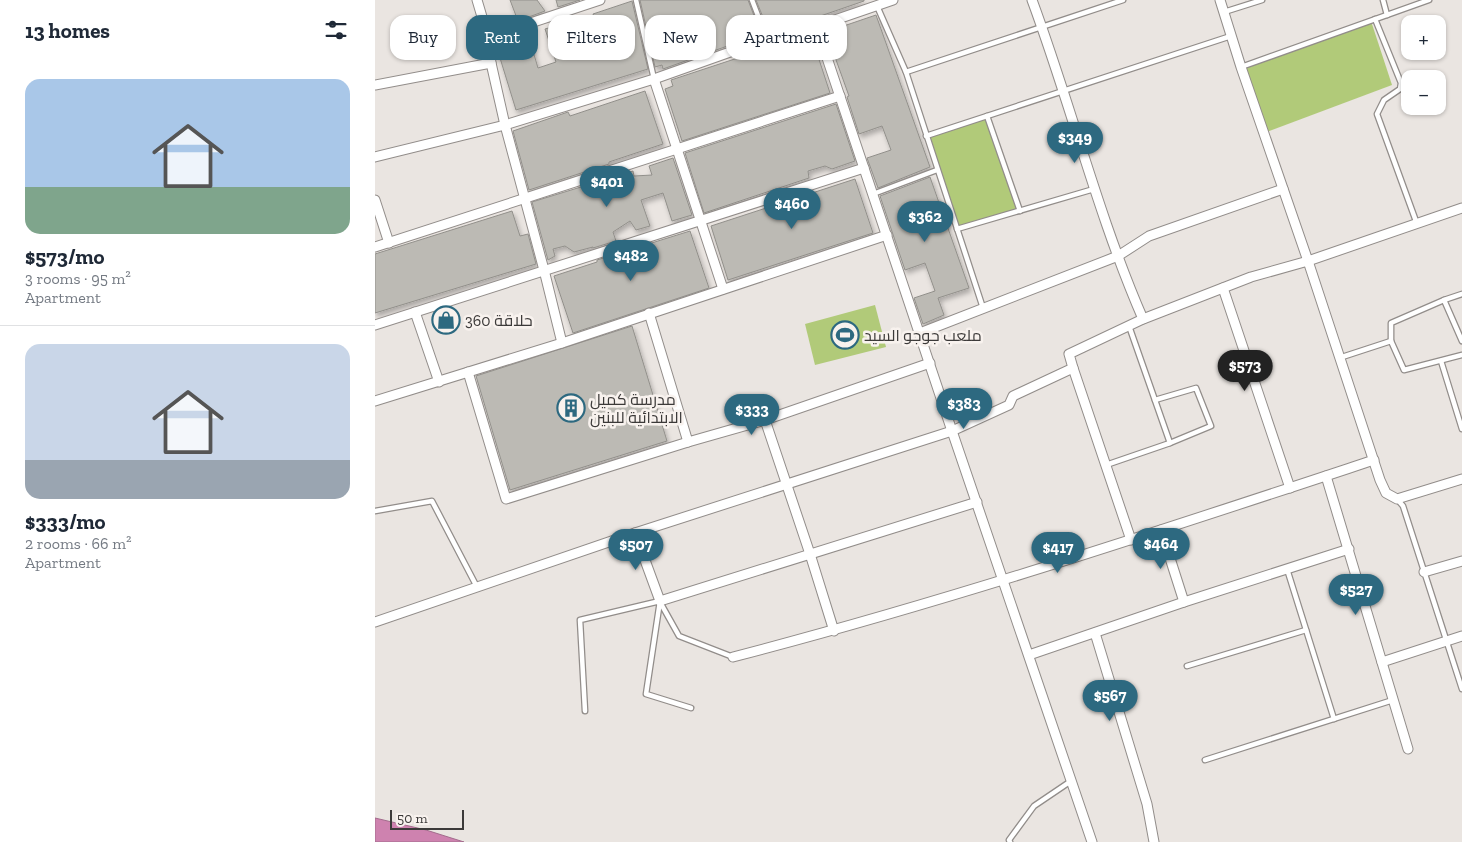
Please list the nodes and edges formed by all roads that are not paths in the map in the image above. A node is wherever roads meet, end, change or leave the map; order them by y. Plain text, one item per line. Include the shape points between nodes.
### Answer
1 (477, 0) edge
2 (600, 0) edge
3 (637, 0) edge
4 (752, 0) edge
5 (893, 0) edge
6 (1032, 0) edge
7 (1123, 0) edge
8 (1220, 0) edge
9 (1262, 0) edge
10 (1383, 0) edge
11 (1429, 0) edge
12 (877, 6) junction
13 (1224, 12) junction
14 (481, 15) edge
15 (758, 15) edge
16 (1387, 15) junction
17 (847, 16) edge
18 (1375, 19) junction
19 (538, 20) edge
20 (1041, 26) junction
21 (1231, 36) junction
22 (726, 54) edge
23 (491, 60) edge
24 (828, 60) edge
25 (491, 64) junction
26 (1241, 67) junction
27 (906, 72) junction
28 (654, 79) junction
29 (375, 85) edge
30 (1064, 91) junction
31 (840, 96) junction
32 (987, 116) junction
33 (505, 125) junction
34 (926, 136) junction
35 (677, 149) junction
36 (375, 157) edge
37 (864, 168) junction
38 (937, 170) junction
39 (1095, 188) junction
40 (1283, 189) junction
41 (873, 194) junction
42 (524, 199) junction
43 (375, 200) edge
44 (1462, 208) edge
45 (1020, 211) junction
46 (701, 220) junction
47 (1417, 224) junction
48 (957, 229) junction
49 (887, 235) junction
50 (389, 243) junction
51 (375, 247) edge
52 (1118, 256) junction
53 (1309, 261) junction
54 (544, 270) junction
55 (1223, 288) junction
56 (723, 289) junction
57 (1462, 294) edge
58 (1444, 300) junction
59 (983, 308) junction
60 (415, 312) junction
61 (649, 314) junction
62 (1143, 318) junction
63 (375, 325) edge
64 (1129, 325) junction
65 (920, 333) junction
66 (1391, 341) junction
67 (1462, 341) edge
68 (561, 343) junction
69 (1462, 356) edge
70 (1339, 358) junction
71 (1441, 361) junction
72 (931, 363) junction
73 (1073, 368) junction
74 (468, 372) junction
75 (439, 382) junction
76 (1155, 400) junction
77 (375, 401) edge
78 (765, 420) junction
79 (1462, 429) edge
80 (952, 431) junction
81 (688, 442) junction
82 (1170, 443) junction
83 (1374, 460) junction
84 (1105, 465) junction
85 (1327, 476) junction
86 (1462, 479) edge
87 (785, 485) junction
88 (1290, 488) junction
89 (1397, 499) junction
90 (977, 502) junction
91 (375, 511) edge
92 (1161, 530) junction
93 (635, 533) junction
94 (1131, 540) junction
95 (1349, 549) junction
96 (810, 554) junction
97 (1462, 561) edge
98 (1287, 570) junction
99 (1424, 572) junction
100 (1003, 578) junction
101 (477, 587) junction
102 (660, 601) junction
103 (1184, 602) junction
104 (375, 622) edge
105 (834, 630) junction
106 (1306, 630) junction
107 (1095, 633) junction
108 (1462, 636) edge
109 (1447, 641) junction
110 (1029, 654) junction
111 (733, 657) joint
112 (1382, 662) junction
113 (1187, 666) dead end
114 (1462, 689) edge
115 (1393, 700) junction
116 (691, 708) dead end
117 (585, 711) dead end
118 (1334, 719) junction
119 (1408, 749) dead end
120 (1205, 760) dead end
121 (1071, 781) junction
122 (1010, 842) edge
123 (1092, 842) edge
124 (1155, 842) edge

1 - 14 street
2 - 19 street
3 - 28 lane
4 - 15 lane
5 - 12 street
6 - 20 street
7 - 20 lane
8 - 13 street
9 - 13 lane
10 - 16 lane
11 - 16 lane
12 - 17 street
12 - 27 lane
13 - 21 street
16 - 18 lane
18 - 26 lane
18 - 47 lane via 1401,83 1400,90 1384,100 1377,114
20 - 27 lane
20 - 30 street
21 - 26 street
21 - 30 lane
22 - 28 street
23 - 25 street
24 - 31 street
25 - 29 street
25 - 33 street
26 - 40 street
27 - 34 lane
28 - 33 street
28 - 35 street
30 - 32 lane
30 - 39 street
31 - 35 street
31 - 37 street
32 - 34 lane
32 - 45 lane
33 - 36 street
33 - 42 street
34 - 38 lane
35 - 42 street
35 - 46 street
37 - 41 street
37 - 46 street
38 - 41 lane
38 - 48 lane
39 - 45 lane
39 - 52 street
40 - 52 street via 1149,236
40 - 53 street
41 - 49 street
42 - 50 street
42 - 54 street
43 - 50 street
44 - 47 street
45 - 48 lane
46 - 54 street
46 - 56 street
47 - 53 street
48 - 59 lane
49 - 56 street
49 - 65 street
50 - 51 street
52 - 59 street
52 - 62 street
53 - 55 street
53 - 70 street
54 - 60 street
54 - 68 street
55 - 62 street
55 - 88 street
56 - 61 street
57 - 58 lane
58 - 66 lane via 1391,323
58 - 67 lane
59 - 65 street
60 - 63 street
60 - 75 street
61 - 68 street
61 - 81 street
62 - 64 street
64 - 73 street via 1069,354
64 - 76 lane
65 - 72 street
66 - 70 lane
66 - 71 lane via 1404,370
68 - 74 street
69 - 71 lane
70 - 83 street
71 - 79 lane
72 - 78 street
72 - 80 street
73 - 80 street via 1013,396 1009,405
73 - 84 street
74 - 75 street
74 - 81 street via 507,499
75 - 77 street
76 - 82 lane
76 - 82 lane via 1196,388 1211,426
78 - 81 street
78 - 87 street
80 - 87 street
80 - 90 street
82 - 84 lane
83 - 85 street
83 - 89 street via 1386,494
84 - 94 street
85 - 88 street
85 - 95 street
86 - 89 street
87 - 93 street
87 - 96 street
88 - 92 street
89 - 99 lane via 1403,506
90 - 96 street
90 - 100 street
91 - 101 lane via 432,501
92 - 94 street
92 - 103 street
93 - 101 street
93 - 102 street
94 - 100 street
95 - 98 street
95 - 112 street
96 - 102 street
96 - 105 street
97 - 99 street
98 - 103 street
98 - 106 lane
99 - 109 lane
100 - 105 street
100 - 110 street
101 - 104 street
102 - 111 lane via 679,636
102 - 116 lane via 647,694
102 - 117 lane via 580,620
103 - 107 street
105 - 111 street
106 - 113 lane
106 - 118 lane
107 - 110 street
107 - 124 street via 1147,804
108 - 109 street
109 - 112 street
109 - 114 lane
110 - 121 street
112 - 115 street
115 - 118 lane
115 - 119 street
118 - 120 lane
121 - 122 lane via 1033,806
121 - 123 street

